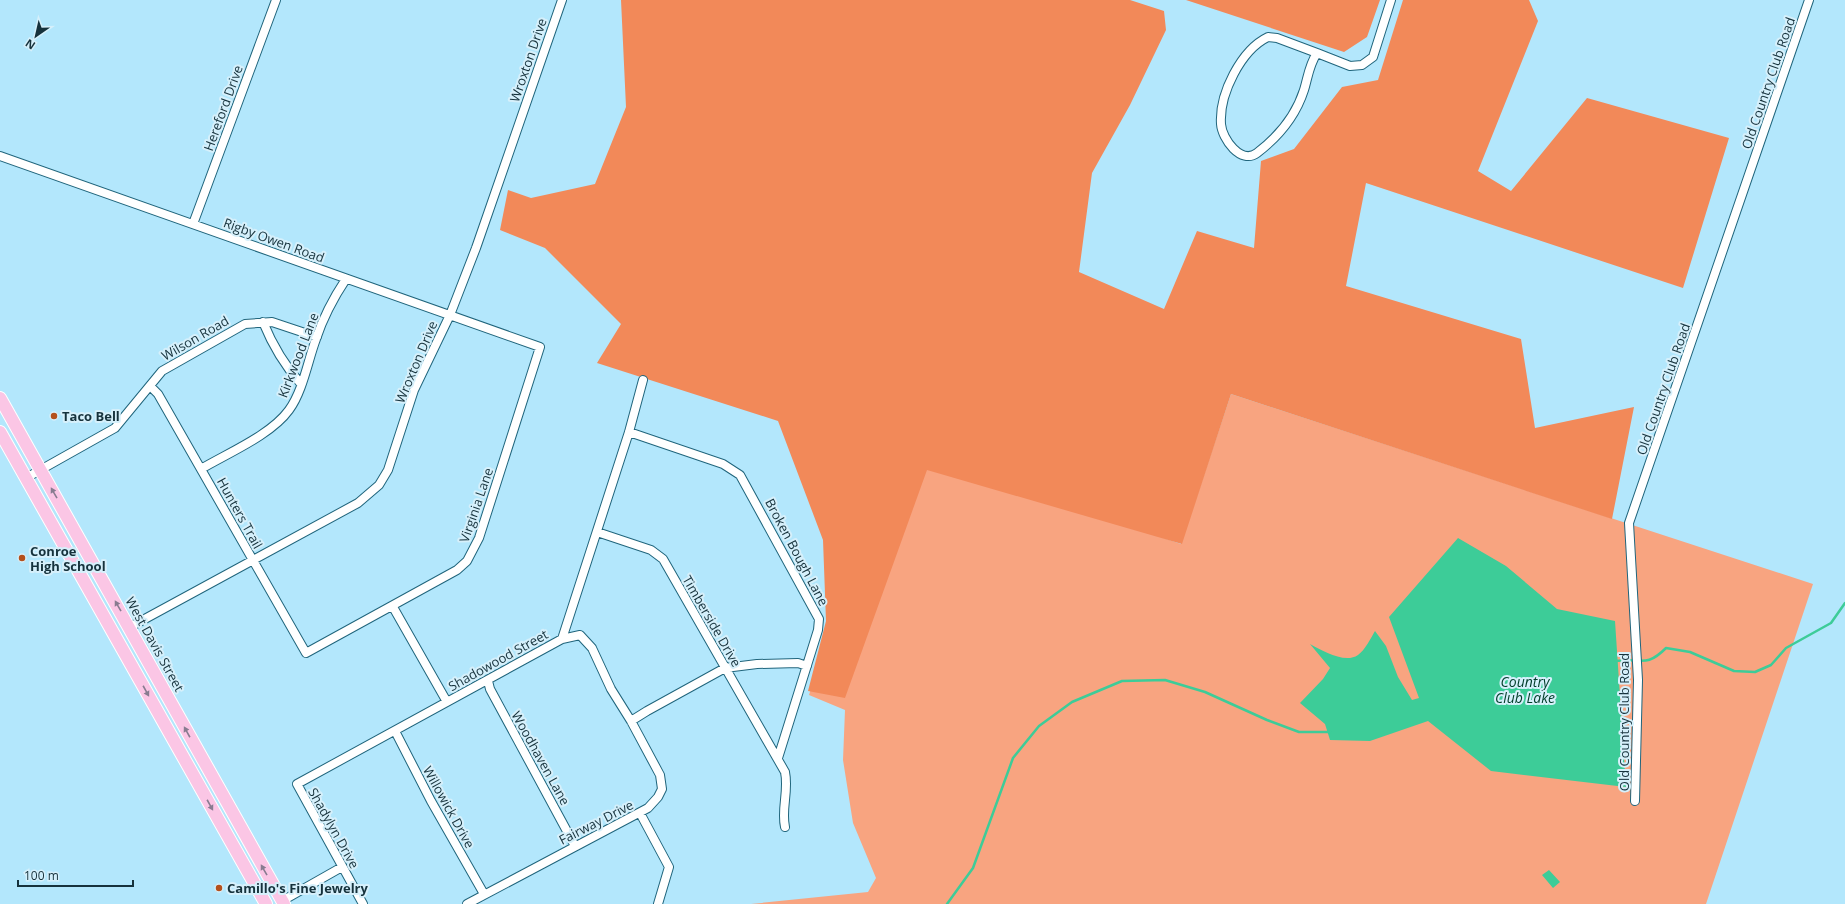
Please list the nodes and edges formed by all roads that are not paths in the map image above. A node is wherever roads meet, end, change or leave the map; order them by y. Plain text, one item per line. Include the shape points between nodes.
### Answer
1 (276, 0) edge
2 (562, 0) edge
3 (1391, 0) edge
4 (1809, 0) edge
5 (1317, 53) junction
6 (0, 156) edge
7 (193, 224) junction
8 (346, 279) junction
9 (450, 314) junction
10 (263, 322) junction
11 (316, 337) junction
12 (540, 347) joint
13 (644, 380) dead end
14 (301, 384) junction
15 (150, 386) junction
16 (0, 398) edge
17 (0, 432) edge
18 (629, 432) junction
19 (201, 469) junction
20 (41, 470) junction
21 (26, 478) junction
22 (597, 532) junction
23 (252, 560) junction
24 (89, 590) junction
25 (392, 607) junction
26 (130, 627) junction
27 (562, 639) junction
28 (306, 653) joint
29 (807, 666) junction
30 (725, 668) junction
31 (156, 674) junction
32 (488, 681) junction
33 (447, 702) junction
34 (631, 721) junction
35 (395, 731) junction
36 (178, 748) junction
37 (778, 758) junction
38 (297, 784) joint
39 (1635, 801) dead end
40 (230, 810) junction
41 (640, 813) junction
42 (785, 827) dead end
43 (232, 843) junction
44 (575, 846) junction
45 (342, 867) junction
46 (484, 894) junction
47 (283, 903) edge
48 (266, 904) edge
49 (363, 904) edge
50 (467, 904) edge
51 (658, 904) edge

1 - 7 street, Hereford Drive
2 - 9 street, Wroxton Drive via 476,248
3 - 5 street via 1372,56 1362,65 1350,66
4 - 39 street, Old Country Club Road via 1629,523 1637,666
5 - 5 street via 1277,38 1268,37 1254,46 1238,68 1223,100 1221,125 1226,138 1239,154 1256,154 1292,117
6 - 7 street, Rigby Owen Road
7 - 8 street, Rigby Owen Road
8 - 9 street, Rigby Owen Road
8 - 11 street, Kirkwood Lane
9 - 12 street, Rigby Owen Road
9 - 23 street, Wroxton Drive via 414,390 388,470 379,485 358,503
10 - 11 street, Wilson Road via 272,322
10 - 14 street via 269,338
10 - 15 street, Wilson Road via 245,324 173,363 162,371
11 - 14 street, Kirkwood Lane
12 - 25 street, Virginia Lane via 474,550 457,570
13 - 18 street, Shadowood Street
14 - 19 street, Kirkwood Lane via 290,410 279,422 268,431
15 - 19 street, Hunters Trail via 158,394
15 - 20 street, Wilson Road via 115,428
16 - 20 main road, West Davis Street
17 - 21 main road
18 - 22 street, Shadowood Street
18 - 29 street, Broken Bough Lane via 723,464 740,475 819,619
19 - 23 street, Hunters Trail
20 - 21 street, Wilson Road
26 -> 20 main road, West Davis Street
21 - 24 main road
22 - 27 street, Shadowood Street
22 - 30 street, Timberside Drive via 651,550 663,559
23 - 26 street, Wroxton Drive
23 - 28 street, Hunters Trail
24 - 31 main road via 100,599 141,670 148,675
24 -> 36 main road
25 - 28 street, Virginia Lane
25 - 33 street
26 - 31 main road, West Davis Street
27 - 32 street, Shadowood Street
27 - 34 street via 580,634 587,640 611,689
29 - 30 street via 798,663
29 - 37 street, Broken Bough Lane
30 - 34 street
30 - 37 street, Timberside Drive
40 -> 31 main road, West Davis Street
32 - 33 street, Shadowood Street
32 - 44 street, Woodhaven Lane
33 - 35 street, Shadowood Street
34 - 41 street, Fairway Drive via 660,776 662,789 648,808
35 - 38 street, Shadowood Street
35 - 46 street, Willowick Drive
36 - 40 main road via 184,747 189,750 219,802
36 -> 43 main road
37 - 42 street, Timberside Drive via 787,783 783,819
38 - 45 street, Shadylyn Drive
47 -> 40 main road, West Davis Street
41 - 44 street, Fairway Drive
41 - 51 street via 669,867
43 - 47 main road via 241,850 269,898 277,903
43 - 48 main road
44 - 46 street, Fairway Drive
45 - 47 street
45 - 49 street, Shadylyn Drive
46 - 50 street, Fairway Drive

